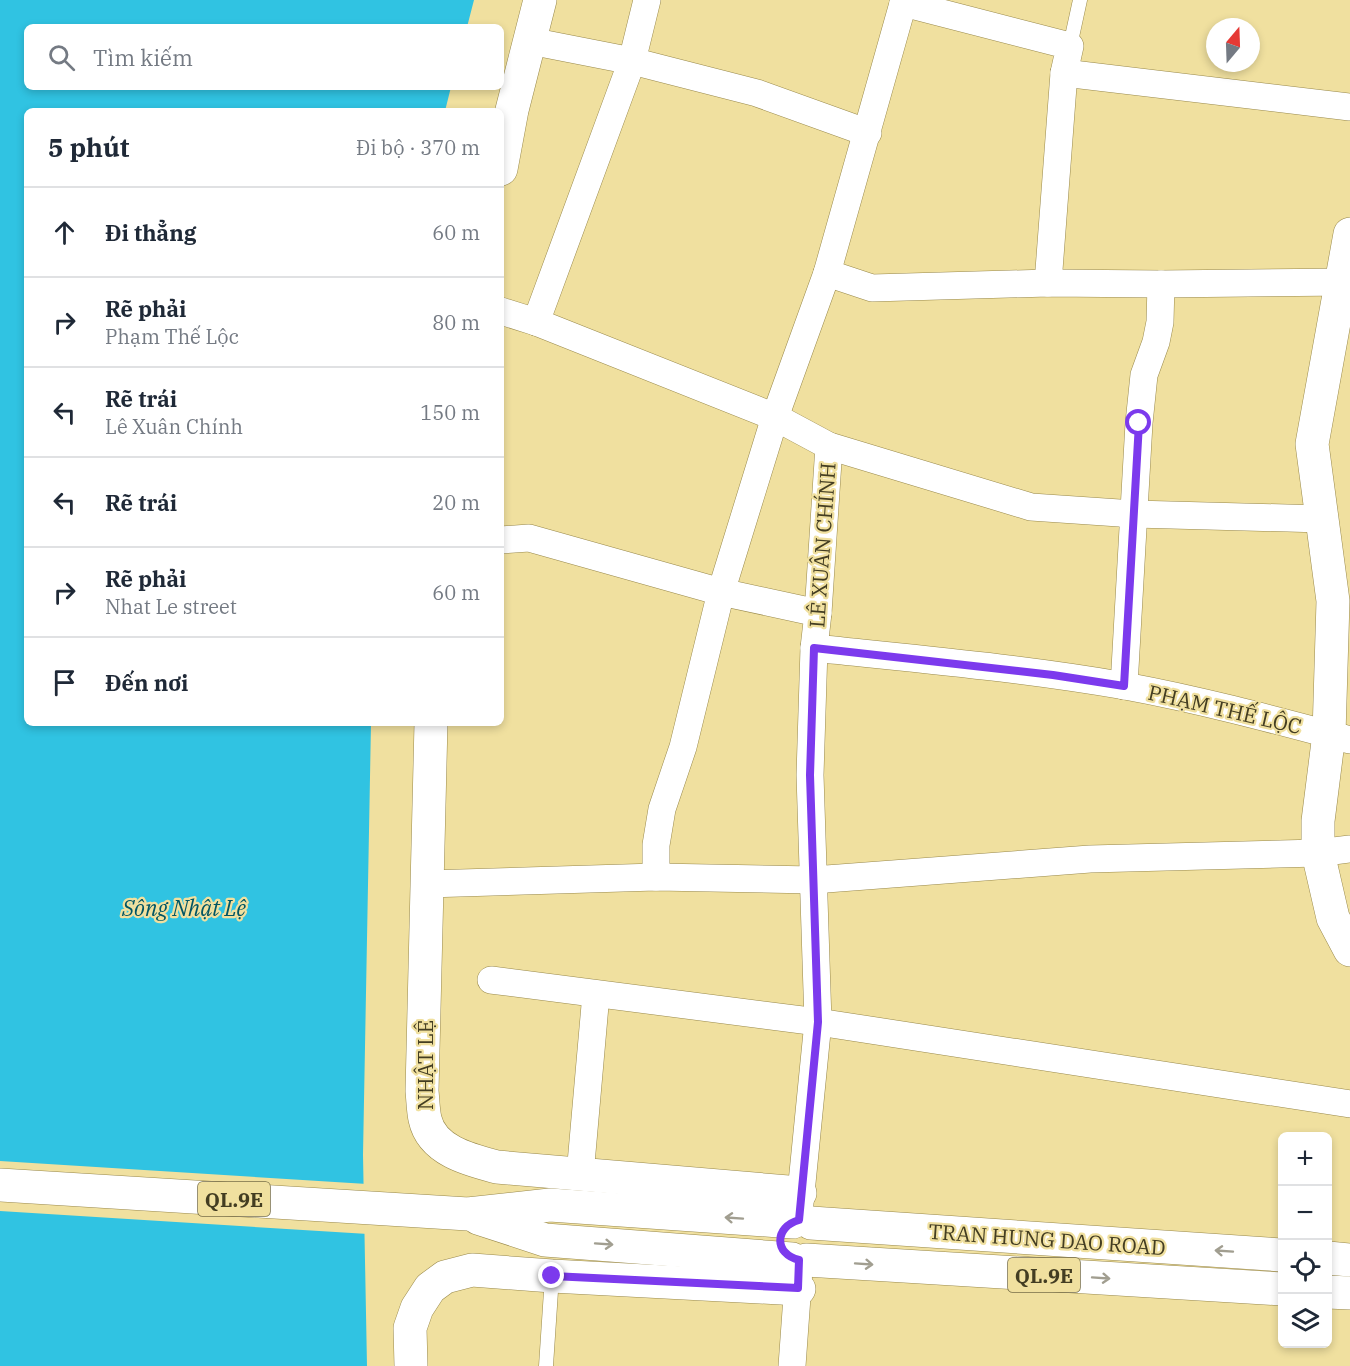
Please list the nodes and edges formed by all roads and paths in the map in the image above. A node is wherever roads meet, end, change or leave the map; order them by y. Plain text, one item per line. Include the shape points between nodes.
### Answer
1 (540, 0) edge
2 (647, 0) edge
3 (1080, 0) edge
4 (904, 2) edge
5 (530, 41) junction
6 (1070, 46) junction
7 (632, 61) junction
8 (1064, 73) junction
9 (1350, 106) edge
10 (868, 133) junction
11 (504, 154) edge
12 (1350, 234) edge
13 (827, 273) junction
14 (1346, 282) edge
15 (1048, 283) junction
16 (1161, 284) junction
17 (504, 312) edge
18 (536, 322) junction
19 (775, 417) junction
20 (829, 446) junction
21 (1134, 514) junction
22 (1322, 519) junction
23 (504, 540) edge
24 (721, 592) junction
25 (818, 613) junction
26 (814, 648) junction
27 (1124, 686) junction
28 (431, 726) edge
29 (1340, 737) edge
30 (1350, 849) edge
31 (1318, 853) junction
32 (656, 877) junction
33 (813, 880) junction
34 (427, 884) junction
35 (1350, 950) edge
36 (491, 980) dead end
37 (596, 994) junction
38 (818, 1022) junction
39 (1350, 1104) edge
40 (580, 1175) junction
41 (0, 1185) edge
42 (468, 1214) junction
43 (801, 1214) junction
44 (1278, 1255) edge
45 (1332, 1258) edge
46 (1350, 1260) edge
47 (799, 1267) junction
48 (552, 1276) junction
49 (1278, 1289) edge
50 (1332, 1292) edge
51 (1350, 1293) edge
52 (411, 1366) edge
53 (546, 1366) edge
54 (792, 1366) edge

1 - 5 street
2 - 7 street
3 - 6 lane
4 - 6 street
4 - 10 street
5 - 7 street
5 - 11 street
6 - 8 street
7 - 10 street via 757,93
7 - 18 street
8 - 9 street
8 - 15 street
10 - 13 street
12 - 14 street
13 - 15 street via 872,288
13 - 19 street
14 - 16 street
14 - 22 street via 1312,444
15 - 16 street
16 - 21 street via 1160,322 1144,375
17 - 18 street
18 - 19 street
19 - 20 street
19 - 24 street
20 - 21 street via 1031,507
20 - 25 street, LÊ XUÂN CHÍNH
21 - 22 street
21 - 27 street
22 - 29 street via 1333,601
23 - 24 street via 529,538
24 - 25 street
24 - 32 street via 683,747 662,809
25 - 26 street, LÊ XUÂN CHÍNH
26 - 27 street, PHẠM THẾ LỘC
26 - 33 street, LÊ XUÂN CHÍNH via 810,775
27 - 29 street, PHẠM THẾ LỘC via 1213,703
28 - 34 street, NHẬT LỆ
29 - 31 street via 1318,821
30 - 31 street
31 - 33 street via 1090,859
31 - 35 street via 1333,918
32 - 33 street
32 - 34 street
33 - 38 street, LÊ XUÂN CHÍNH
34 - 40 street, NHẬT LỆ via 422,1091 431,1135 448,1150 470,1160 497,1167
36 - 37 street
37 - 38 street
37 - 40 street
38 - 39 street
38 - 43 street, LÊ XUÂN CHÍNH
40 - 43 street, NHẬT LỆ
41 - 42 street, QL.9E
43 -> 42 street, TRAN HUNG DAO ROAD / QL.9E via 550,1205
42 -> 47 street, TRAN HUNG DAO ROAD / QL.9E via 545,1240
44 -> 43 street, TRAN HUNG DAO ROAD / QL.9E
43 - 47 street via 781,1236 782,1249
45 - 46 street
47 - 48 street
47 -> 49 street, TRAN HUNG DAO ROAD / QL.9E
47 - 54 street
48 - 52 street via 472,1270 445,1277 430,1288 417,1308 410,1328
48 - 53 lane
50 - 51 street

